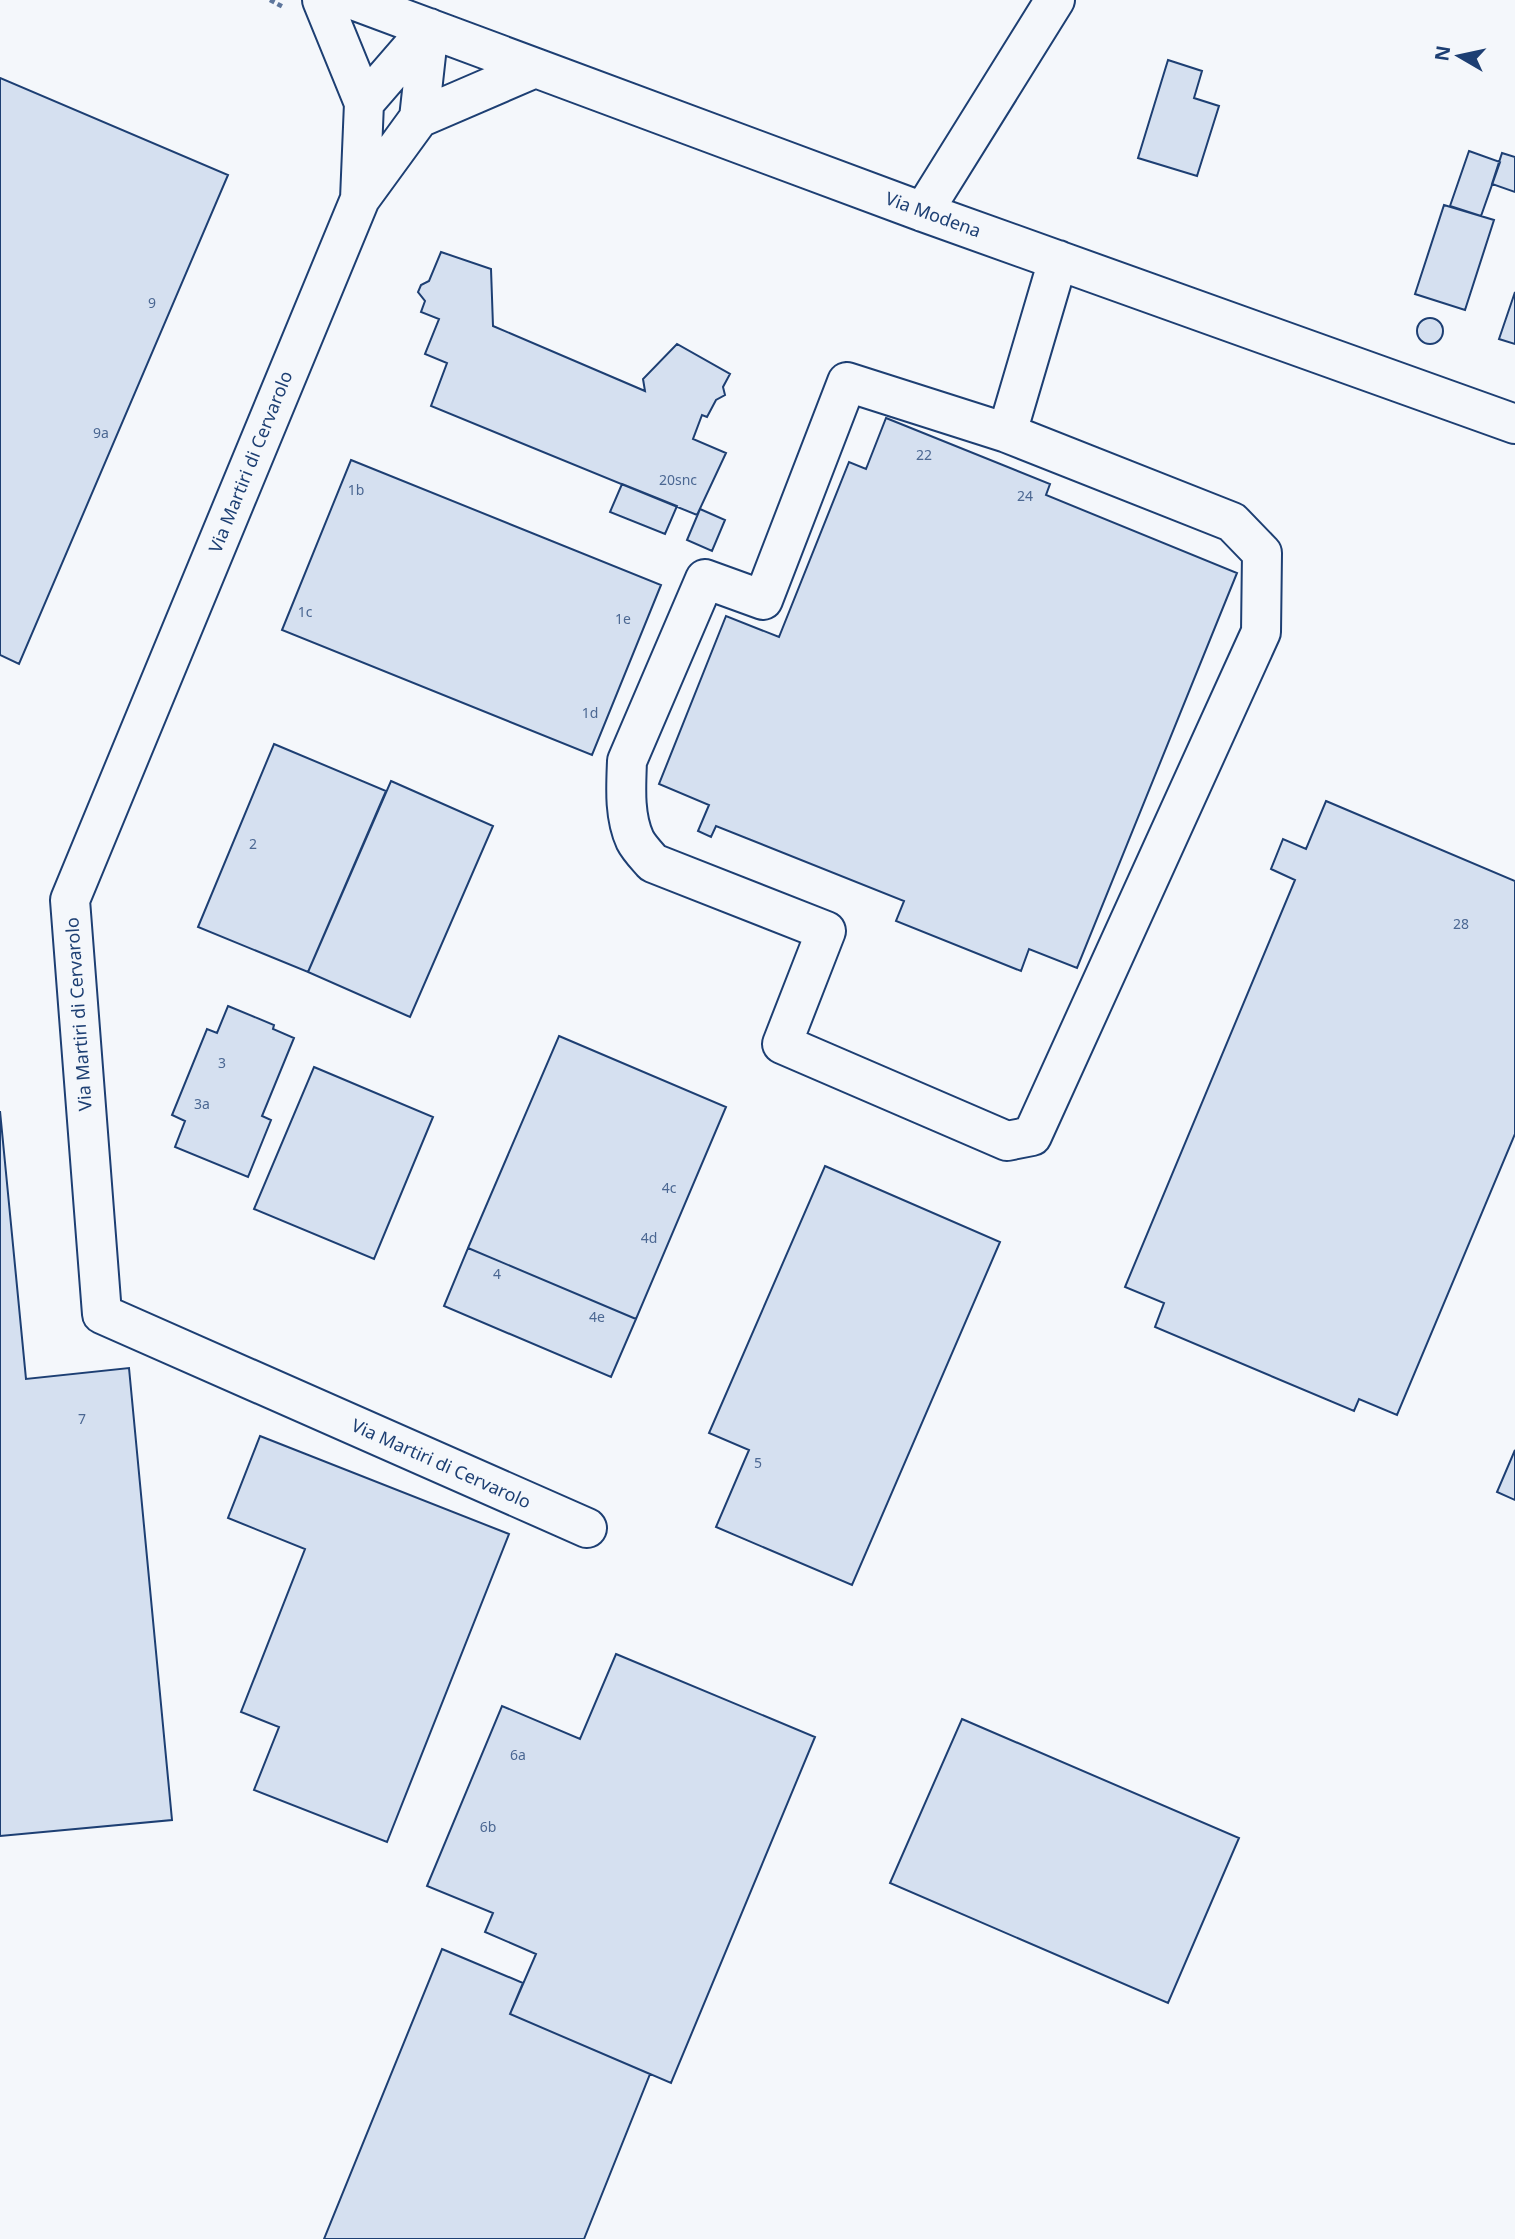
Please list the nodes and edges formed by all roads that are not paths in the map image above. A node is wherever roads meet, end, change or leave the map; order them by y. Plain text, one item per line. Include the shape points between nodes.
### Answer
1 (322, 0) edge
2 (353, 0) edge
3 (1055, 0) edge
4 (429, 29) junction
5 (535, 68) junction
6 (364, 103) junction
7 (419, 118) junction
8 (360, 199) junction
9 (923, 212) junction
10 (1058, 260) junction
11 (1515, 424) edge
12 (1007, 433) junction
13 (587, 1528) dead end

1 - 6 street, Via Martiri di Cervarolo
2 - 4 street, Via Modena
3 - 9 street
4 - 5 street, Via Modena
4 - 6 street
4 - 7 street, Via Martiri di Cervarolo
5 - 7 street
5 - 9 street, Via Modena
6 - 8 street, Via Martiri di Cervarolo
7 - 8 street, Via Martiri di Cervarolo
8 - 13 street, Via Martiri di Cervarolo via 70,900 102,1314
9 - 10 street, Via Modena
10 - 11 street, Via Modena
10 - 12 street
12 - 12 street via 1232,522 1262,554 1263,580 1261,632 1032,1136 1007,1141 782,1044 826,931 653,863 635,841 626,793 627,761 705,579 762,600 848,382

